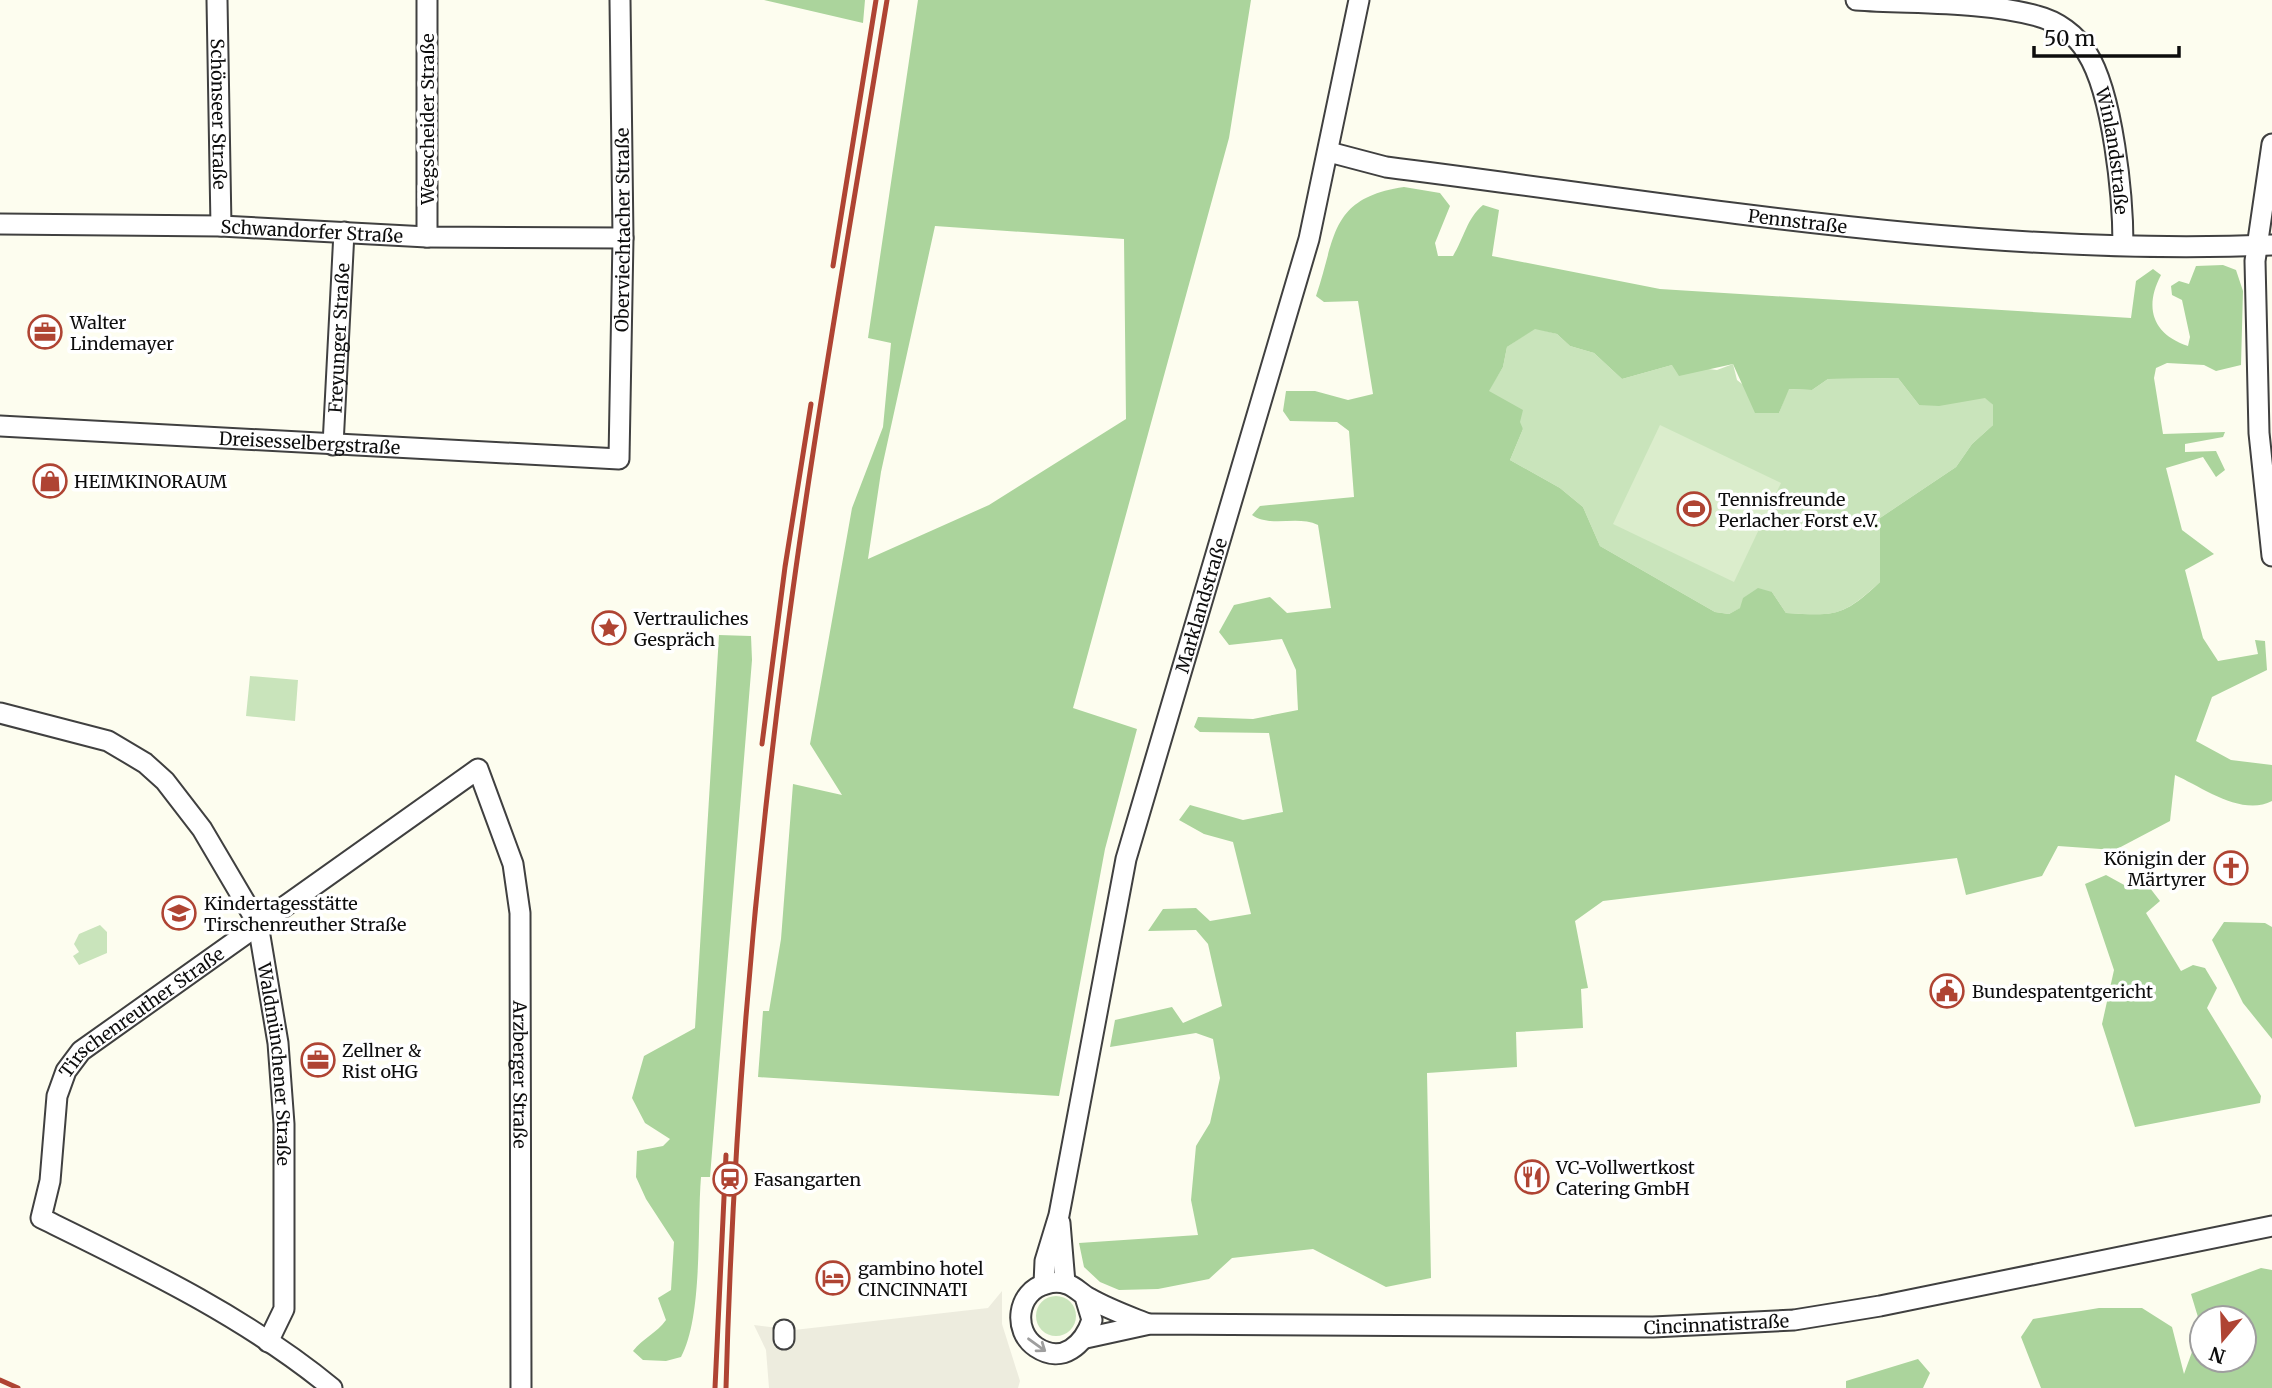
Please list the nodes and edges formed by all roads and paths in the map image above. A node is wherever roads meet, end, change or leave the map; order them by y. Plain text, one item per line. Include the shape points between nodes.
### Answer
1 (217, 0) edge
2 (427, 0) edge
3 (620, 0) edge
4 (1359, 0) edge
5 (1856, 0) edge
6 (2272, 144) edge
7 (1329, 152) junction
8 (0, 223) edge
9 (221, 226) junction
10 (344, 232) junction
11 (427, 237) junction
12 (623, 239) junction
13 (2123, 245) junction
14 (2264, 245) edge
15 (0, 426) edge
16 (333, 445) junction
17 (619, 459) joint
18 (2272, 556) edge
19 (0, 713) edge
20 (478, 769) joint
21 (258, 924) junction
22 (1059, 1215) junction
23 (2272, 1226) edge
24 (1065, 1283) junction
25 (1044, 1284) junction
26 (1085, 1297) junction
27 (1150, 1324) junction
28 (1086, 1339) junction
29 (268, 1342) junction
30 (332, 1388) edge
31 (521, 1388) edge

1 - 9 street, Schönseer Straße
2 - 11 street, Wegscheider Straße
3 - 12 street, Oberviechtacher Straße
4 - 7 street, Marklandstraße
5 - 13 street, Winlandstraße via 2010,10 2039,16 2078,40 2102,86 2115,155
6 - 14 street
7 - 13 street, Pennstraße via 1386,167 1951,238
7 - 22 street, Marklandstraße via 1309,239 1126,859
8 - 9 street, Schwandorfer Straße
9 - 10 street, Schwandorfer Straße
10 - 11 street, Schwandorfer Straße
10 - 16 street, Freyunger Straße
11 - 12 street, Schwandorfer Straße
12 - 17 street, Oberviechtacher Straße
13 - 14 street, Pennstraße
14 - 18 street via 2259,432
15 - 16 street, Dreisesselbergstraße
16 - 17 street, Dreisesselbergstraße
19 - 21 street, Waldmünchener Straße via 108,741 145,763 202,829
20 - 21 street, Tirschenreuther Straße
20 - 31 street, Arzberger Straße via 513,864 520,913
21 - 29 street, Waldmünchener Straße via 278,1043 284,1124 284,1308
21 - 29 street, Tirschenreuther Straße via 81,1051 66,1071 57,1096 50,1181 41,1218 157,1275
22 - 24 street, Marklandstraße
22 - 25 street, Marklandstraße via 1045,1261
23 - 27 street, Cincinnatistraße via 1794,1320 1653,1327
24 - 25 street
24 - 26 street, Cincinnatistraße
25 -> 28 street, Cincinnatistraße via 1023,1304 1021,1321 1026,1337 1039,1349 1056,1353 1072,1350
26 - 27 street, Cincinnatistraße
26 - 28 street via 1092,1320
27 - 28 street, Cincinnatistraße
29 - 30 street

